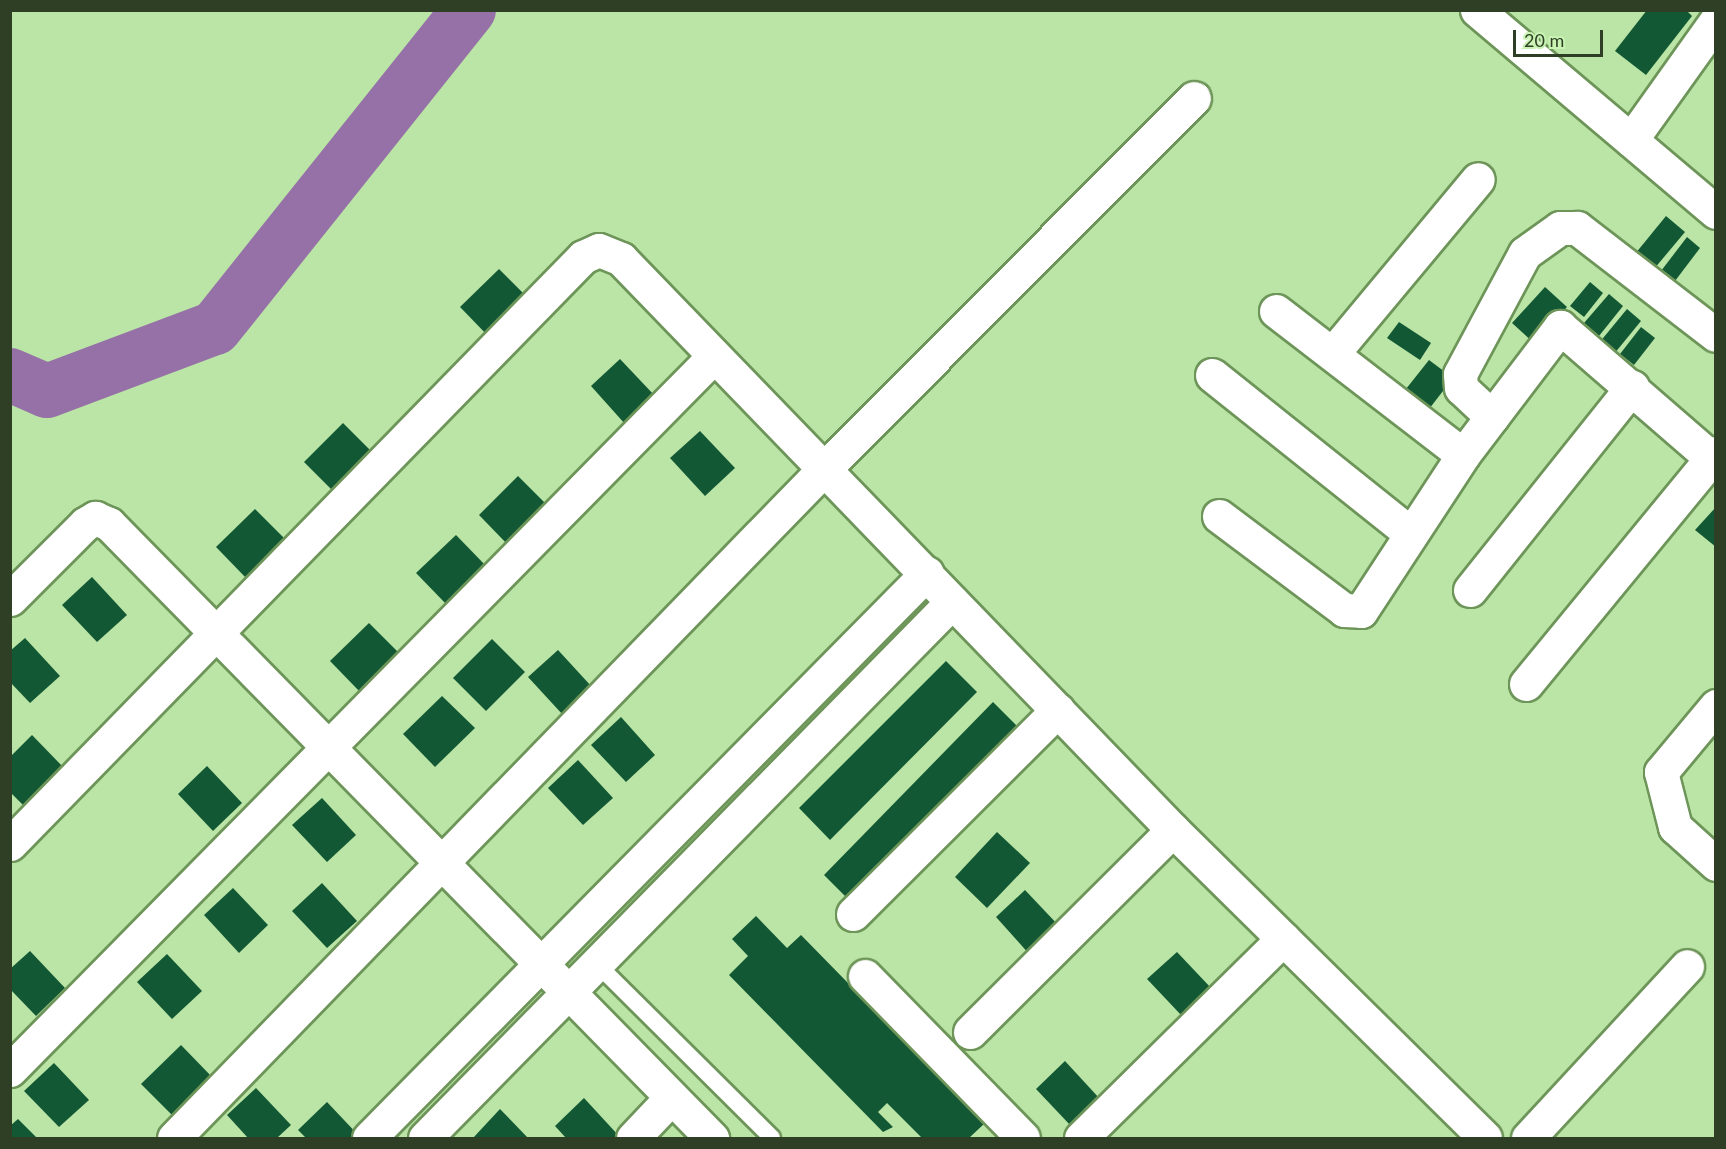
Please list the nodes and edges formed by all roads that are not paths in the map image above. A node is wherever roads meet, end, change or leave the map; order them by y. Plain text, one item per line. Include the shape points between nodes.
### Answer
1 (1477, 10) edge
2 (1716, 21) edge
3 (1194, 98) dead end
4 (1630, 140) junction
5 (1478, 179) dead end
6 (1716, 212) edge
7 (1276, 311) dead end
8 (1716, 335) edge
9 (1333, 353) junction
10 (713, 357) junction
11 (1212, 375) dead end
12 (1632, 387) junction
13 (1492, 417) junction
14 (1463, 455) junction
15 (1714, 455) edge
16 (821, 472) junction
17 (1219, 516) dead end
18 (1410, 533) junction
19 (927, 573) junction
20 (1470, 590) dead end
21 (10, 599) edge
22 (952, 602) junction
23 (213, 632) junction
24 (1526, 684) dead end
25 (1716, 706) edge
26 (1058, 710) junction
27 (327, 750) junction
28 (1173, 830) junction
29 (10, 844) edge
30 (1716, 864) edge
31 (441, 866) junction
32 (853, 914) dead end
33 (1283, 939) junction
34 (598, 965) junction
35 (1687, 966) dead end
36 (539, 968) junction
37 (865, 976) dead end
38 (569, 995) junction
39 (970, 1032) dead end
40 (10, 1070) edge
41 (672, 1098) junction
42 (174, 1138) edge
43 (369, 1138) edge
44 (424, 1138) edge
45 (633, 1138) edge
46 (712, 1138) edge
47 (772, 1138) edge
48 (1023, 1138) edge
49 (1081, 1138) edge
50 (1485, 1138) edge
51 (1528, 1138) edge

1 - 4 street
2 - 4 street
3 - 16 street
4 - 6 street
5 - 9 street
7 - 9 street
8 - 13 street via 1577,228 1560,228 1525,253 1460,374 1461,388
9 - 14 street
10 - 16 street
10 - 23 street via 621,259 599,250 583,257
10 - 27 street
11 - 18 street
12 - 13 street via 1560,327
12 - 15 street
12 - 20 street
13 - 14 street
14 - 18 street
15 - 24 street
16 - 19 street
16 - 31 street
17 - 18 street via 1354,615
19 - 22 street
19 - 36 street
21 - 23 street via 95,518 109,524
22 - 26 street
22 - 34 street
23 - 27 street
23 - 29 street
25 - 30 street via 1661,772 1676,827
26 - 28 street
26 - 32 street
27 - 31 street
27 - 40 street
28 - 33 street
28 - 39 street
31 - 36 street
31 - 42 street
33 - 49 street
33 - 50 street
34 - 38 street
34 - 47 lane
35 - 51 street
36 - 38 street
36 - 43 street
37 - 48 street
38 - 41 street
38 - 44 street
41 - 45 street
41 - 46 street

